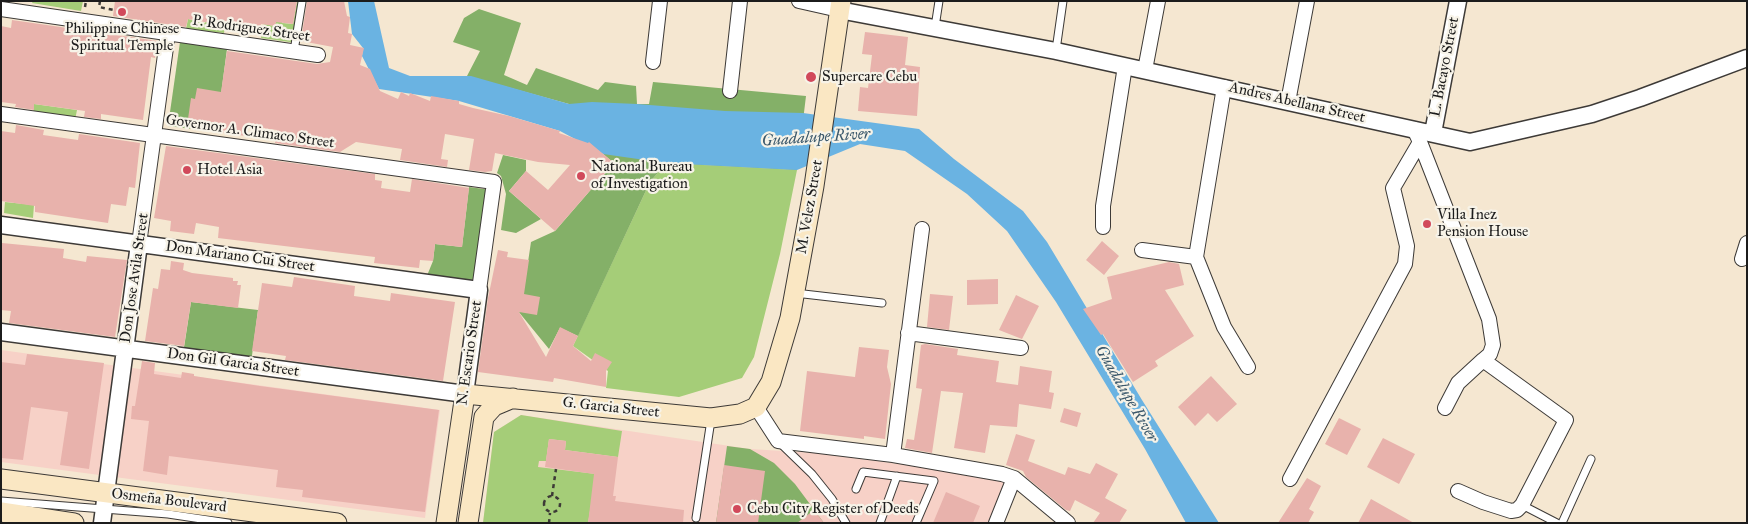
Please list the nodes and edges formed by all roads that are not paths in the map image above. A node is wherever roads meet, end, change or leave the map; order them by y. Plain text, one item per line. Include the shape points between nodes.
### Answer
1 (660, 1) edge
2 (740, 1) edge
3 (799, 1) edge
4 (939, 1) edge
5 (1064, 1) edge
6 (1158, 1) edge
7 (1307, 1) edge
8 (1458, 1) edge
9 (302, 2) edge
10 (840, 5) edge
11 (1, 9) edge
12 (935, 27) junction
13 (168, 33) junction
14 (1056, 51) junction
15 (294, 52) junction
16 (318, 55) dead end
17 (1747, 58) edge
18 (652, 62) dead end
19 (1125, 66) junction
20 (1145, 70) junction
21 (1224, 87) junction
22 (730, 91) dead end
23 (1288, 102) junction
24 (1, 114) edge
25 (154, 135) junction
26 (1422, 135) junction
27 (494, 182) joint
28 (1, 225) edge
29 (1104, 227) dead end
30 (922, 229) dead end
31 (1747, 242) edge
32 (139, 244) junction
33 (1142, 250) dead end
34 (1196, 257) junction
35 (1742, 259) dead end
36 (479, 290) junction
37 (794, 293) junction
38 (882, 303) dead end
39 (1, 332) edge
40 (908, 333) junction
41 (1021, 348) dead end
42 (125, 349) junction
43 (1484, 360) junction
44 (1248, 366) dead end
45 (465, 394) junction
46 (513, 398) junction
47 (756, 407) junction
48 (1445, 408) dead end
49 (711, 418) junction
50 (778, 441) junction
51 (894, 455) junction
52 (1591, 459) dead end
53 (897, 476) junction
54 (1014, 478) junction
55 (1, 479) edge
56 (1290, 479) dead end
57 (856, 489) dead end
58 (1458, 490) dead end
59 (1, 501) edge
60 (1522, 505) junction
61 (104, 508) edge
62 (1, 512) edge
63 (696, 518) dead end
64 (74, 523) edge
65 (228, 523) edge
66 (337, 523) edge
67 (446, 523) edge
68 (468, 523) edge
69 (846, 523) edge
70 (880, 523) edge
71 (916, 523) edge
72 (996, 523) edge
73 (1068, 523) edge
74 (1557, 523) edge
75 (1562, 523) edge

1 - 18 street
2 - 22 street
3 - 10 street
4 - 12 lane
5 - 14 lane
6 - 20 street
7 - 23 street
8 - 26 street, L. Bacayo Street
9 - 15 lane
10 - 12 street, Andres Abellana Street
10 - 37 main road, M. Velez Street via 814,186
11 - 13 street, P. Rodriguez Street
12 - 14 street, Andres Abellana Street
13 - 15 street, P. Rodriguez Street
13 - 25 street, Don Jose Avila Street
14 - 19 street, Andres Abellana Street
15 - 16 street, P. Rodriguez Street
17 - 26 street, Andres Abellana Street via 1640,98 1549,125 1470,142
19 - 20 street, Andres Abellana Street
19 - 29 street via 1103,206
20 - 21 street, Andres Abellana Street
21 - 23 street, Andres Abellana Street
21 - 34 street
23 - 26 street, Andres Abellana Street
24 - 25 street, Governor A. Climaco Street
25 - 27 street, Governor A. Climaco Street
25 - 32 street, Don Jose Avila Street
26 - 43 street via 1489,319 1493,345
26 - 56 street via 1393,188 1408,246 1405,264
27 - 36 street, N. Escario Street
28 - 32 street, Don Mariano Cui Street
30 - 40 street
31 - 35 street
32 - 36 street, Don Mariano Cui Street
32 - 42 street, Don Jose Avila Street
33 - 34 street
34 - 44 street via 1224,327
36 - 45 street, N. Escario Street
37 - 38 lane
37 - 47 main road, M. Velez Street via 771,382
39 - 42 street, Don Gil Garcia Street
40 - 41 street
40 - 51 street
42 - 45 street, Don Gil Garcia Street
42 - 61 street, Don Jose Avila Street
43 - 48 street via 1458,383
43 - 60 street via 1566,420
45 - 46 main road, G. Garcia Street
45 - 67 main road, N. Escario Street
46 - 49 main road, G. Garcia Street
46 - 68 main road, N. Escario Street via 494,406 484,418
47 - 49 main road, G. Garcia Street via 727,418
47 - 50 street
49 - 63 lane
50 - 51 street
50 - 69 lane via 812,474
51 - 54 street via 989,470
52 - 75 lane
53 - 57 lane via 863,472
53 - 70 lane
53 - 71 lane via 934,481
54 - 72 street
54 - 73 street
55 - 61 main road, Osmeña Boulevard
58 - 60 street via 1511,511
59 - 61 lane
60 - 74 lane
61 - 65 lane
61 - 66 main road, Osmeña Boulevard
62 - 64 main road

